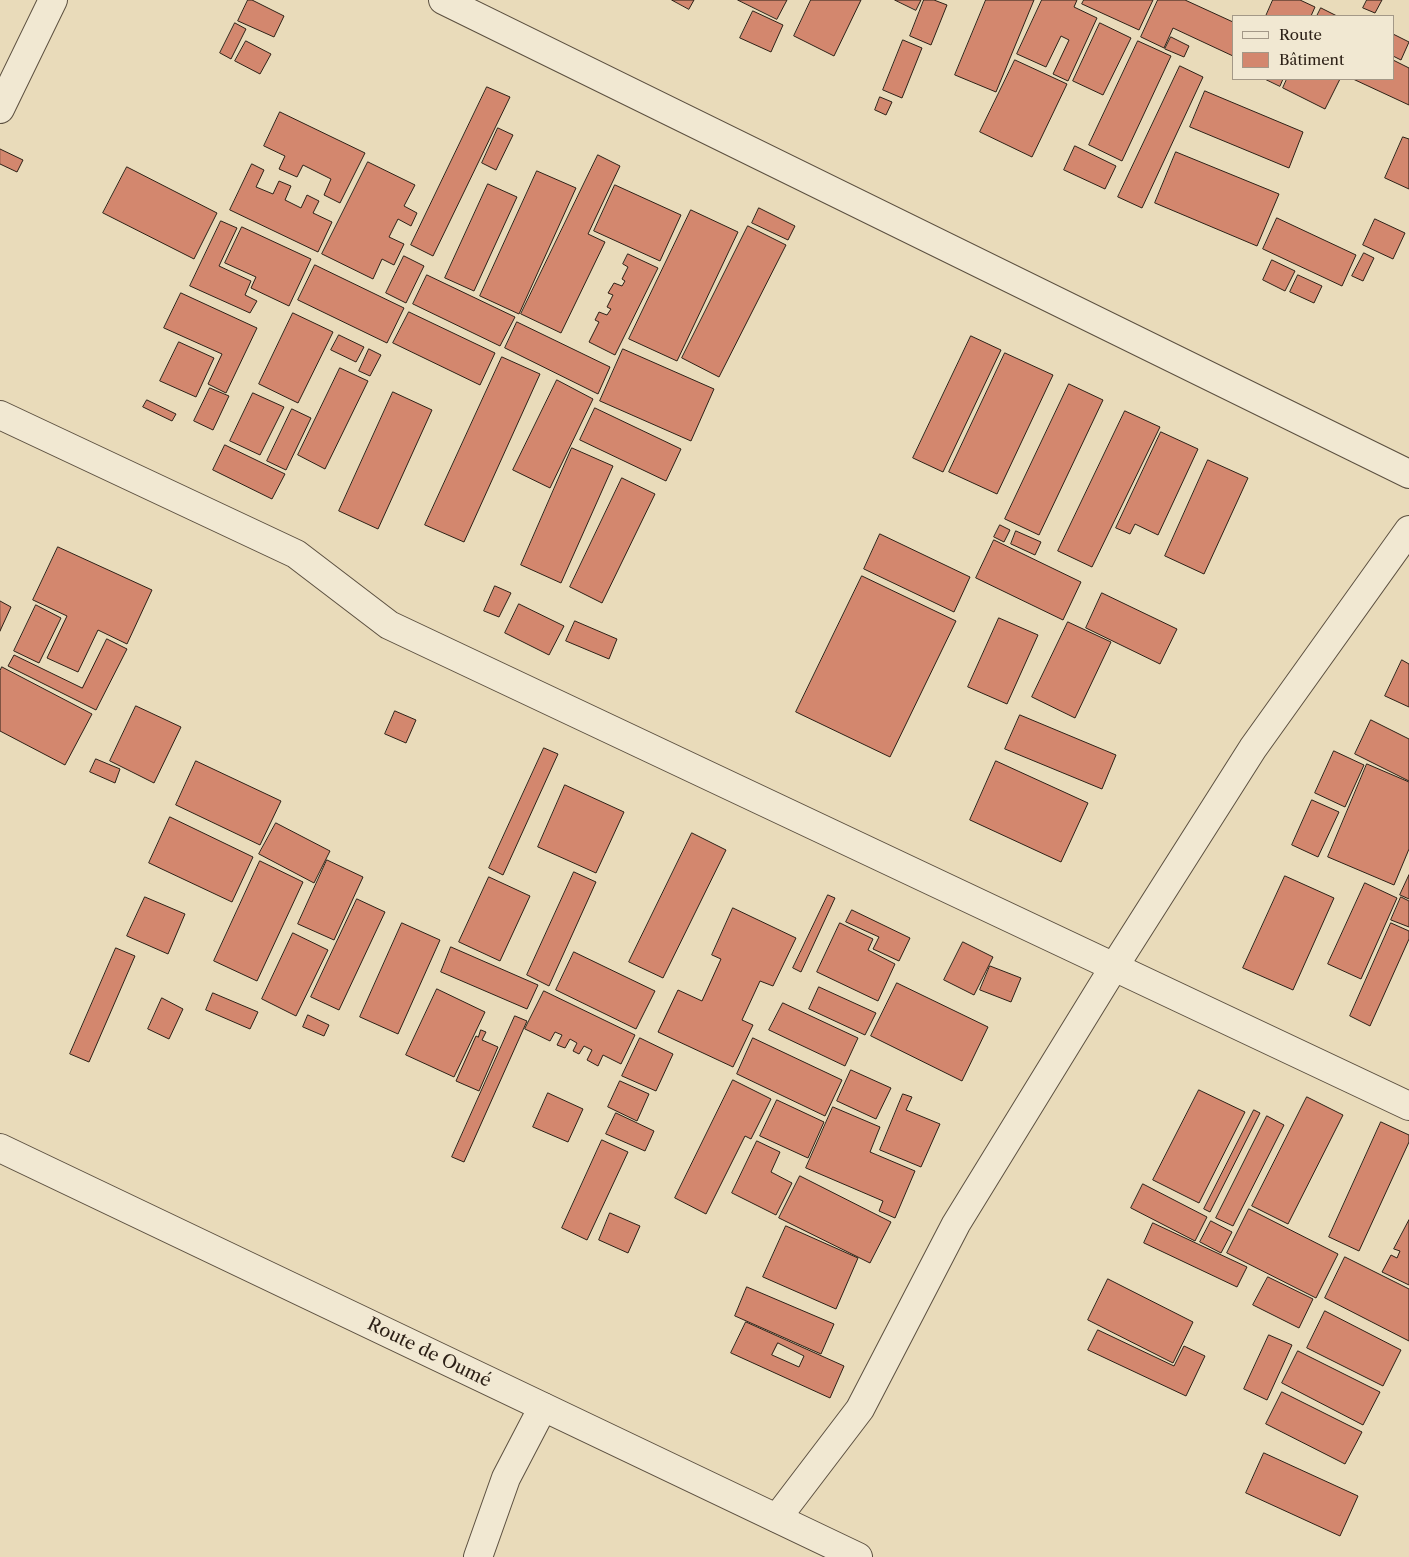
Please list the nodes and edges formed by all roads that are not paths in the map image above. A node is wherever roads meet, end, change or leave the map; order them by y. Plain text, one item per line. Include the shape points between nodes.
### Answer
1 (53, 0) edge
2 (443, 0) edge
3 (0, 110) edge
4 (0, 415) edge
5 (1409, 474) edge
6 (1409, 530) edge
7 (1114, 967) junction
8 (1409, 1106) edge
9 (0, 1148) edge
10 (543, 1407) junction
11 (777, 1518) junction
12 (478, 1557) edge
13 (858, 1557) edge

1 - 3 street
2 - 5 street
4 - 7 street via 296,554 389,625
6 - 7 street via 1254,748
7 - 8 street
7 - 11 street via 956,1224 860,1408
9 - 10 street, Route de Oumé
10 - 11 street, Route de Oumé
10 - 12 street via 506,1478
11 - 13 street, Route de Oumé

